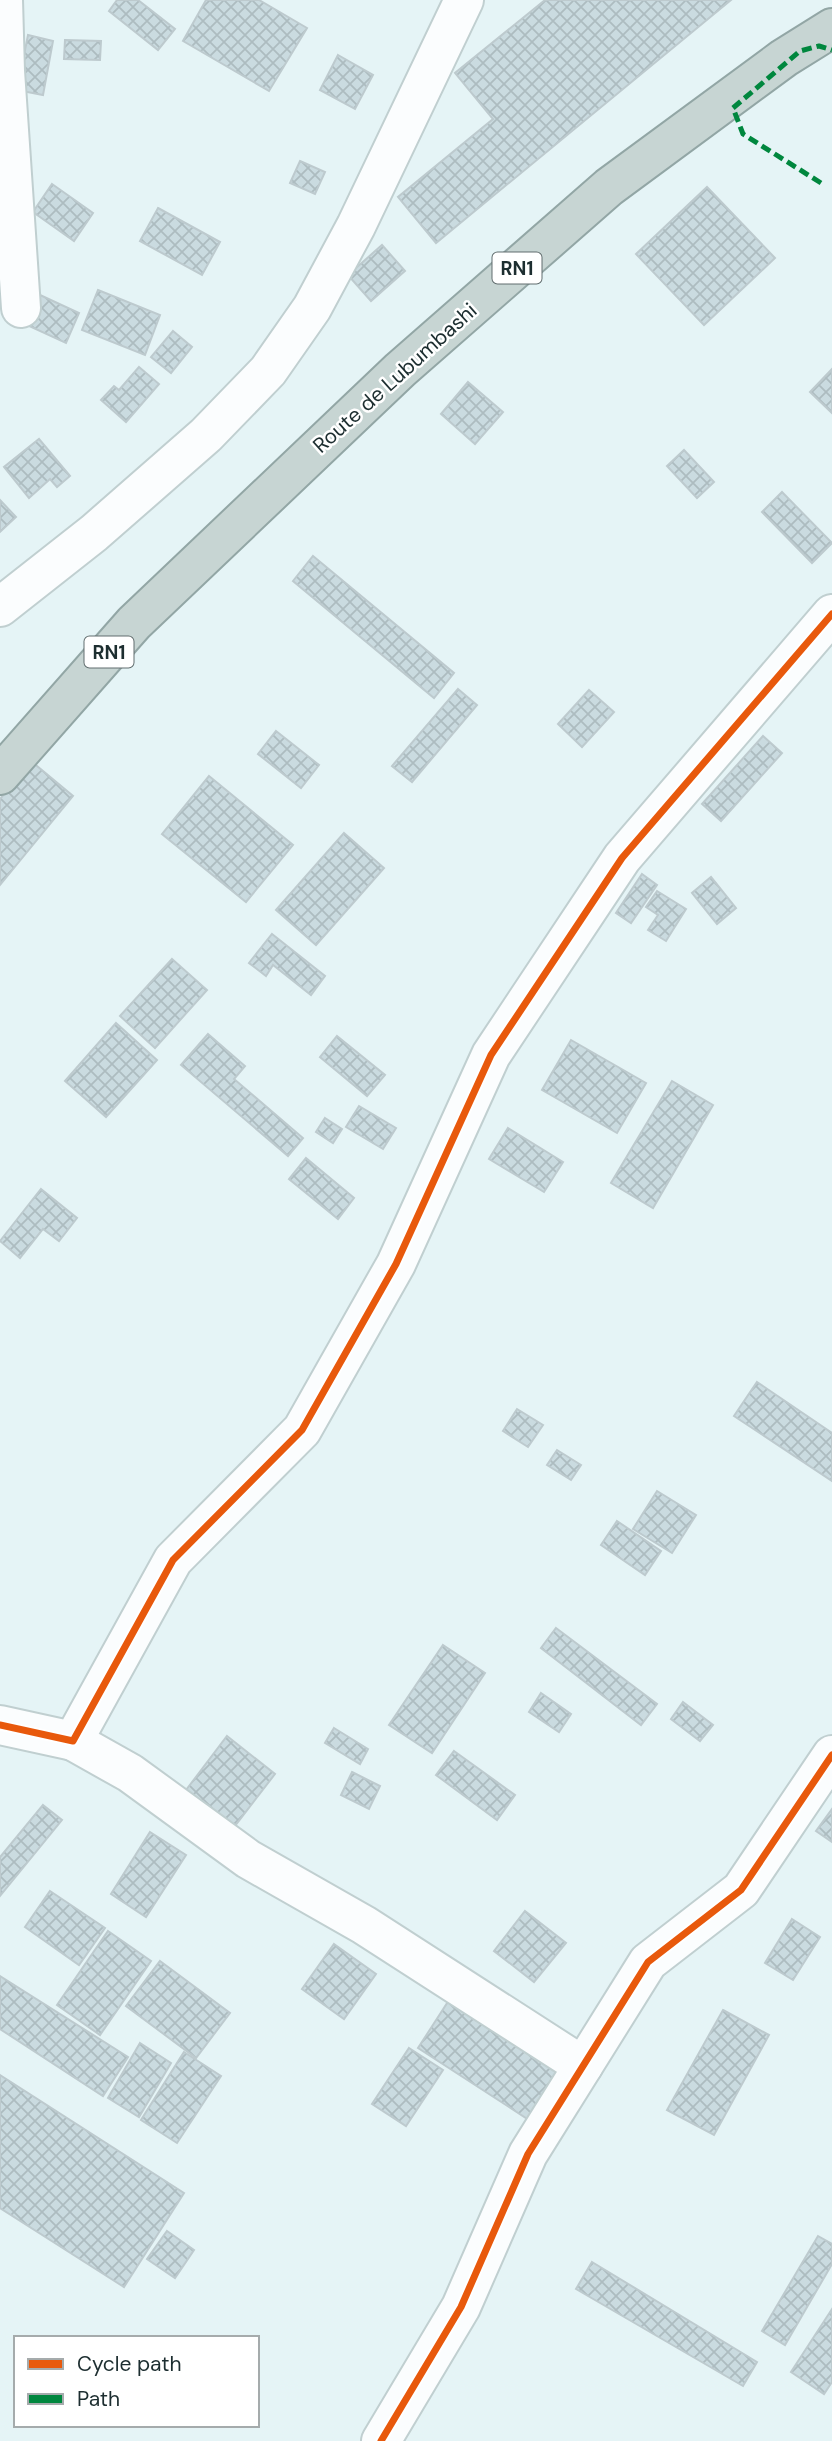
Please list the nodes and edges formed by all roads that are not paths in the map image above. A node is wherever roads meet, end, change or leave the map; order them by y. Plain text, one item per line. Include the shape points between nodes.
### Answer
1 (3, 0) edge
2 (464, 0) edge
3 (832, 28) edge
4 (21, 308) dead end
5 (0, 607) edge
6 (832, 614) edge
7 (0, 775) edge
8 (0, 1725) edge
9 (73, 1741) junction
10 (832, 1755) edge
11 (583, 2066) junction
12 (381, 2441) edge

1 - 4 street
2 - 5 street via 356,226 312,308 268,371 206,435 125,507
3 - 7 highway, Route de Lubumbashi / RN1 via 784,58 610,187 400,370 134,623
6 - 9 street via 622,858 491,1055 396,1264 302,1430 173,1560
8 - 9 street
9 - 11 street via 130,1773 248,1859 364,1925
10 - 11 street via 741,1890 648,1962
11 - 12 street via 528,2154 461,2307

